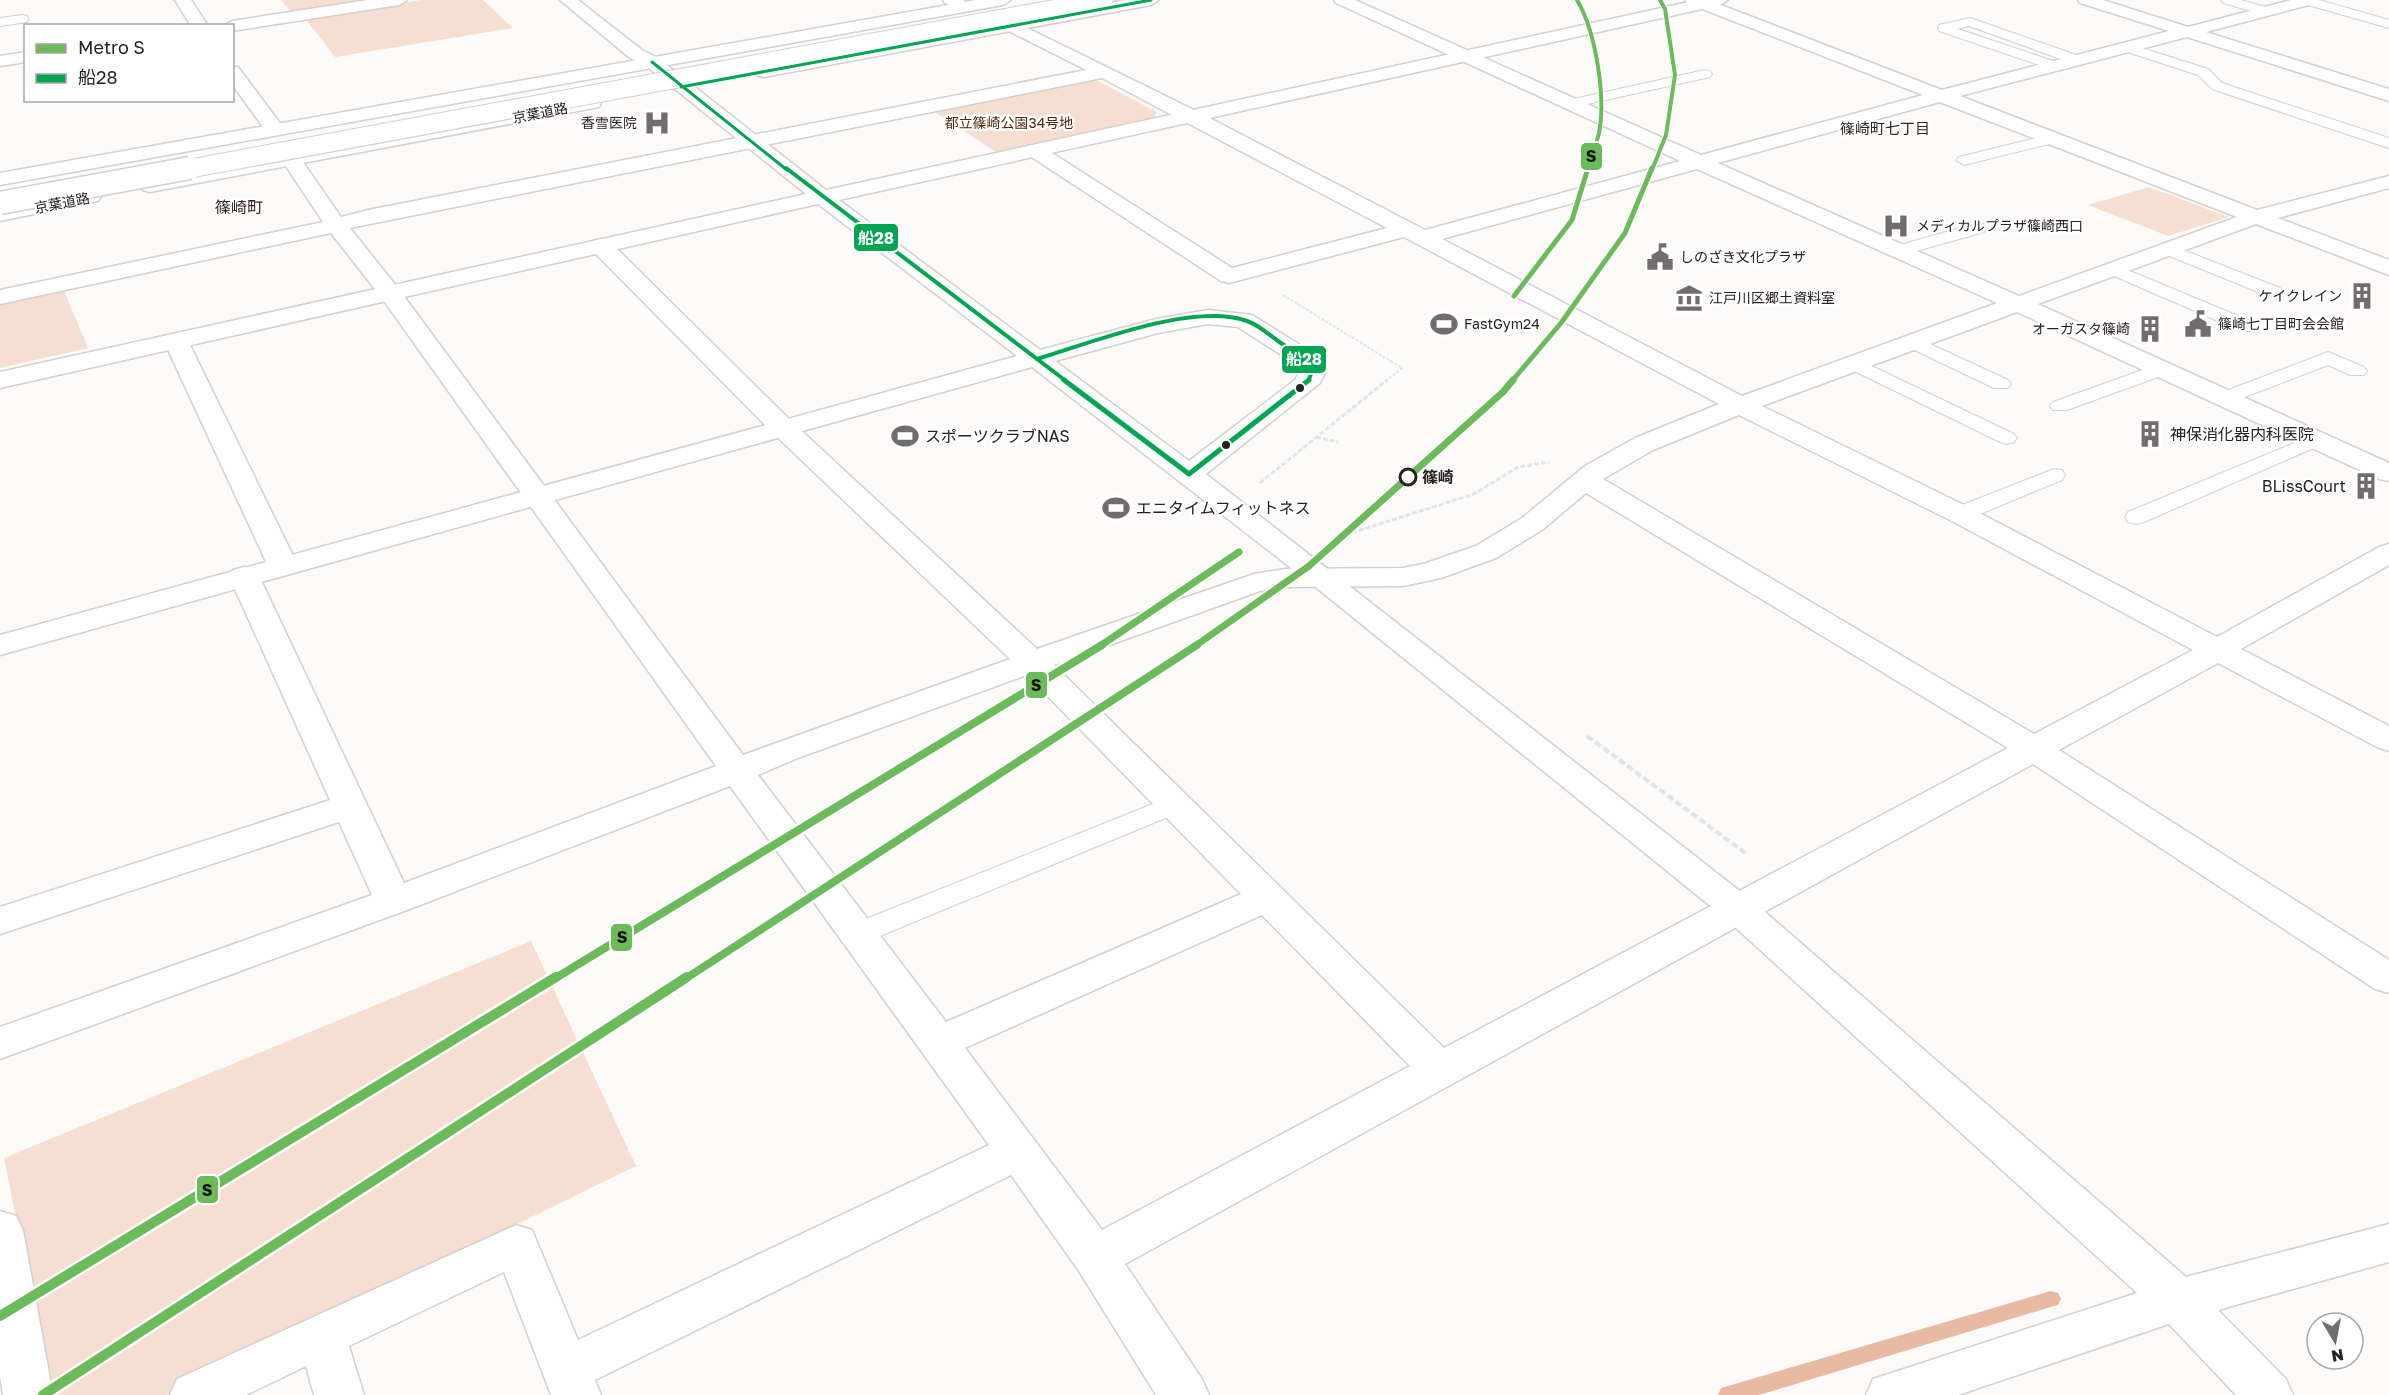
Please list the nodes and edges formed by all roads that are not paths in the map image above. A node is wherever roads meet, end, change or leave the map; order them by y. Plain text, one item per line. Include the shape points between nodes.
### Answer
1 (183, 0) edge
2 (399, 0) edge
3 (568, 0) edge
4 (1003, 0) edge
5 (1049, 0) edge
6 (1103, 0) edge
7 (1151, 0) edge
8 (1342, 0) edge
9 (2086, 0) edge
10 (2227, 0) edge
11 (2308, 0) edge
12 (1705, 1) edge
13 (957, 4) edge
14 (2265, 11) junction
15 (22, 18) dead end
16 (0, 22) edge
17 (199, 24) edge
18 (2389, 24) edge
19 (234, 26) edge
20 (1013, 26) junction
21 (2185, 31) junction
22 (2126, 47) junction
23 (24, 57) edge
24 (1464, 57) junction
25 (2077, 60) junction
26 (0, 61) edge
27 (652, 62) junction
28 (2054, 66) junction
29 (1104, 72) junction
30 (234, 74) edge
31 (1706, 74) dead end
32 (681, 87) junction
33 (1943, 95) junction
34 (2389, 95) edge
35 (1569, 104) junction
36 (1191, 116) junction
37 (275, 130) junction
38 (2056, 138) junction
39 (750, 141) junction
40 (2389, 144) edge
41 (1034, 150) junction
42 (291, 159) junction
43 (1964, 160) dead end
44 (1702, 164) junction
45 (0, 179) edge
46 (2389, 182) edge
47 (0, 190) edge
48 (822, 197) junction
49 (0, 203) edge
50 (0, 215) edge
51 (2259, 216) junction
52 (336, 225) junction
53 (1978, 228) dead end
54 (1415, 234) junction
55 (602, 246) junction
56 (2168, 249) junction
57 (1899, 251) junction
58 (2389, 267) edge
59 (2113, 269) junction
60 (389, 292) junction
61 (2274, 292) dead end
62 (0, 297) edge
63 (2018, 304) junction
64 (2248, 327) dead end
65 (176, 341) junction
66 (1914, 342) junction
67 (1037, 359) junction
68 (1856, 364) junction
69 (2162, 369) junction
70 (2357, 371) dead end
71 (0, 380) edge
72 (2001, 384) dead end
73 (2225, 398) junction
74 (1740, 405) junction
75 (2060, 406) dead end
76 (782, 427) junction
77 (2007, 438) dead end
78 (2316, 440) junction
79 (2389, 473) edge
80 (1189, 474) junction
81 (2054, 475) dead end
82 (1584, 480) junction
83 (538, 496) junction
84 (1960, 514) junction
85 (2136, 517) dead end
86 (2389, 553) edge
87 (1323, 561) junction
88 (283, 566) junction
89 (244, 576) junction
90 (0, 645) edge
91 (2217, 650) junction
92 (1031, 661) junction
93 (2389, 740) edge
94 (2034, 749) junction
95 (737, 771) junction
96 (1175, 804) junction
97 (350, 806) junction
98 (1268, 897) junction
99 (394, 901) junction
100 (1737, 908) junction
101 (0, 921) edge
102 (857, 933) junction
103 (2389, 979) edge
104 (0, 1043) edge
105 (938, 1043) junction
106 (1439, 1069) junction
107 (1018, 1151) junction
108 (0, 1230) edge
109 (2389, 1243) edge
110 (1095, 1257) junction
111 (2178, 1300) junction
112 (322, 1337) junction
113 (571, 1383) edge
114 (28, 1395) edge
115 (195, 1395) edge
116 (339, 1395) edge
117 (1184, 1395) edge
118 (1891, 1395) edge
119 (2268, 1395) edge

1 - 17 main road
2 - 19 main road
3 - 27 main road via 636,54
4 - 13 main road, 京葉道路
5 - 47 main road, 京葉道路
6 - 49 main road, 京葉道路, bridge
7 - 20 main road, 京葉道路
8 - 24 main road
9 - 21 main road
10 - 14 lane
11 - 14 main road
11 - 18 lane
12 - 24 main road
12 - 33 main road
13 - 27 main road, 京葉道路
14 - 21 main road
15 - 16 lane
20 - 29 main road
20 - 32 main road, 京葉道路
21 - 22 main road
21 - 34 main road
22 - 25 main road
22 - 40 lane via 2203,72 2217,86
23 - 26 main road
24 - 35 main road
24 - 36 main road
25 - 28 main road
25 - 28 lane via 1970,22 1944,28
27 - 32 main road
27 - 37 main road, 京葉道路
28 - 33 main road
29 - 36 main road
29 - 39 main road
30 - 37 main road
31 - 35 lane
32 - 39 main road
32 - 42 main road, 京葉道路
33 - 38 main road
33 - 44 main road
35 - 44 main road
36 - 41 main road
36 - 54 main road
37 - 45 main road, 京葉道路
38 - 43 lane
38 - 51 main road
39 - 48 main road
39 - 52 main road
41 - 48 main road
41 - 54 main road via 1229,276
42 - 50 main road, 京葉道路
42 - 52 main road
44 - 54 main road
44 - 57 main road
46 - 51 main road
48 - 55 main road
48 - 67 main road
51 - 56 main road
51 - 58 main road
52 - 60 main road
52 - 62 main road
53 - 57 lane
54 - 74 main road
55 - 60 main road
55 - 76 main road
56 - 59 main road
56 - 61 lane
57 - 63 main road
59 - 63 main road
59 - 64 lane
60 - 65 main road
60 - 83 main road
63 - 66 main road
63 - 69 main road
65 - 71 main road
65 - 88 main road
66 - 68 main road
66 - 72 lane
67 - 76 main road
67 - 80 main road
67 - 80 main road via 1156,326 1218,318 1249,323 1307,360 1313,370 1304,385
68 - 74 main road
68 - 77 lane
69 - 73 main road
69 - 75 lane
70 - 73 lane via 2328,358
73 - 78 main road
74 - 82 main road via 1644,444
74 - 84 main road
76 - 83 main road
76 - 92 main road
78 - 79 main road
78 - 85 lane
80 - 87 main road
81 - 84 lane
82 - 87 main road via 1532,524 1486,552 1430,572 1403,578
82 - 94 main road
83 - 88 main road
83 - 95 main road
84 - 91 main road
86 - 91 main road
87 - 92 main road via 1285,578 1254,583
87 - 100 main road
88 - 89 main road
89 - 90 main road
89 - 97 main road
91 - 93 main road
91 - 94 main road
92 - 95 main road
92 - 96 main road
94 - 100 main road
94 - 103 main road
95 - 99 main road
95 - 102 main road
96 - 98 main road
96 - 102 lane
97 - 99 main road
97 - 101 main road
98 - 105 main road
98 - 106 main road
99 - 104 main road
100 - 106 main road
100 - 111 main road
102 - 105 main road
105 - 107 main road
106 - 110 main road
107 - 110 main road
107 - 113 main road
108 - 114 main road
109 - 111 main road
110 - 117 main road
111 - 118 main road
111 - 119 main road
112 - 113 main road via 516,1244
112 - 115 main road
112 - 116 main road

